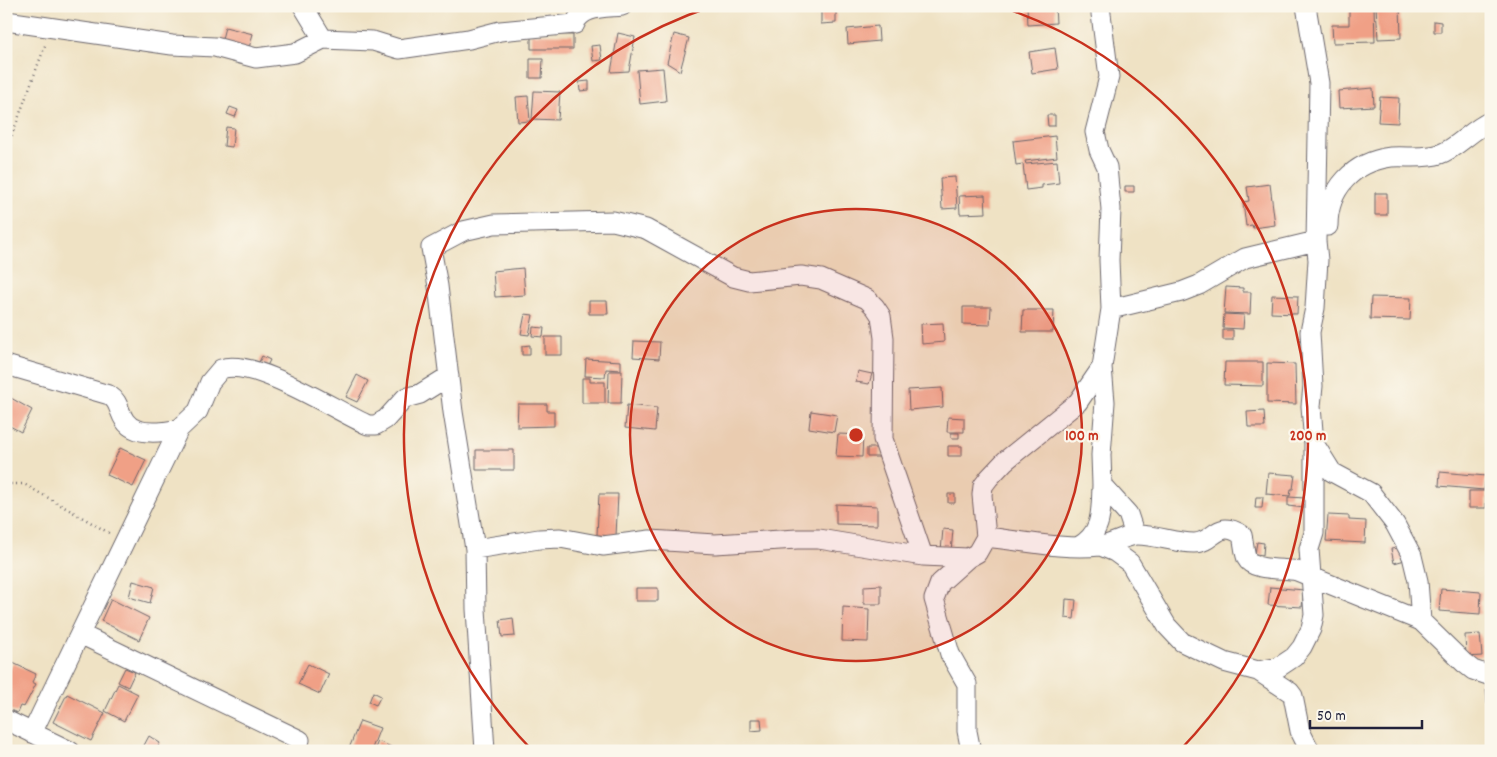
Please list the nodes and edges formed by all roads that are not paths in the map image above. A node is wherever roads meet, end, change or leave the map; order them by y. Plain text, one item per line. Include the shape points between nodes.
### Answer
1 (303, 6) edge
2 (622, 6) edge
3 (1100, 6) edge
4 (1306, 6) edge
5 (6, 21) edge
6 (323, 39) junction
7 (1491, 121) edge
8 (1317, 250) junction
9 (1111, 309) junction
10 (6, 365) edge
11 (1102, 367) junction
12 (449, 376) junction
13 (420, 394) junction
14 (453, 412) junction
15 (179, 430) junction
16 (1314, 444) junction
17 (1102, 485) junction
18 (1135, 535) junction
19 (986, 537) junction
20 (1101, 546) junction
21 (1078, 547) junction
22 (1309, 549) junction
23 (475, 550) junction
24 (923, 556) junction
25 (968, 558) junction
26 (1279, 567) junction
27 (1313, 579) junction
28 (1421, 621) junction
29 (80, 634) junction
30 (1258, 671) junction
31 (1491, 676) edge
32 (6, 720) edge
33 (32, 733) junction
34 (300, 740) dead end
35 (70, 751) edge
36 (485, 751) edge
37 (971, 751) edge
38 (1310, 751) edge

1 - 6 street
2 - 6 street via 584,11 575,24 500,31 399,49 373,41
3 - 9 street via 1109,77 1095,132 1109,184
4 - 8 street via 1319,83
5 - 6 street via 172,45 215,47 256,58 295,53
7 - 8 street via 1439,154 1384,158 1348,177 1330,202 1328,240
8 - 9 street via 1245,258 1181,292
8 - 16 street via 1315,308 1310,332
9 - 11 street
10 - 15 street via 109,395 117,400 126,422 137,430
11 - 17 street via 1105,402
11 - 19 street via 1078,402 1004,461 983,486
12 - 13 street
12 - 14 street
12 - 24 street via 431,248 463,231 494,224 614,220 646,229 717,269 749,281 801,276 821,279 867,299 881,316 885,383 883,438
13 - 14 street
13 - 15 street via 405,398 386,419 376,425 368,425 262,372 238,365 229,366 215,376 198,411
14 - 23 street
15 - 29 street
16 - 22 street via 1314,533
16 - 28 street via 1332,472 1370,493 1395,524 1414,565
17 - 18 street via 1128,514
17 - 21 street via 1097,528 1090,540
18 - 20 street
18 - 26 street via 1194,543 1220,529 1234,530 1242,535 1251,564 1264,568
19 - 21 street
19 - 25 street via 977,553
20 - 21 street
20 - 30 street via 1130,563 1174,636 1212,658
22 - 26 street
22 - 27 street
23 - 24 street via 560,538 603,546 650,540 715,544 818,539
23 - 36 street
24 - 25 street
25 - 37 street via 940,583 934,599 950,654 967,684 966,723
26 - 27 street
27 - 28 street
27 - 30 street via 1314,615 1302,647 1286,663
28 - 31 street via 1464,663
29 - 33 street
29 - 34 street
30 - 38 street via 1293,696 1300,731
32 - 33 street
33 - 35 street

